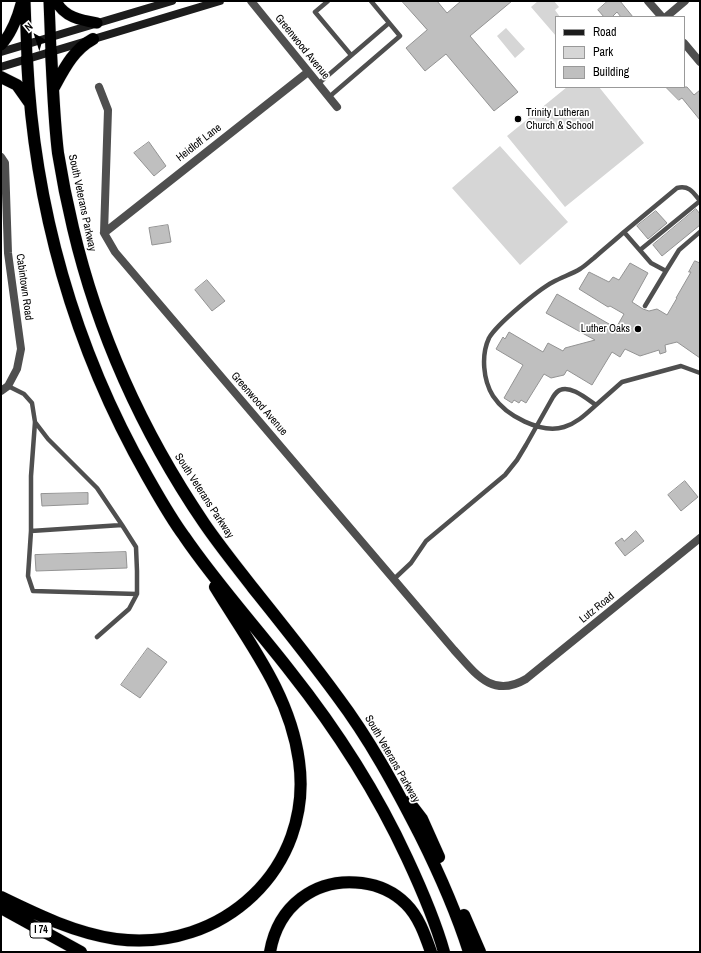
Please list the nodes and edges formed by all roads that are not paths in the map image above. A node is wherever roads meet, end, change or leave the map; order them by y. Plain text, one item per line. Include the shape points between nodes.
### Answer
1 (22, 1) edge
2 (25, 1) edge
3 (49, 1) edge
4 (56, 1) edge
5 (172, 1) edge
6 (220, 1) edge
7 (251, 1) edge
8 (328, 1) edge
9 (371, 1) edge
10 (648, 1) edge
11 (685, 1) edge
12 (661, 16) edge
13 (667, 16) edge
14 (389, 23) junction
15 (97, 24) junction
16 (51, 38) junction
17 (93, 40) junction
18 (1, 45) edge
19 (26, 45) junction
20 (685, 45) edge
21 (1, 52) edge
22 (51, 52) junction
23 (351, 55) junction
24 (27, 59) junction
25 (700, 62) edge
26 (1, 67) edge
27 (308, 72) junction
28 (1, 77) edge
29 (318, 84) junction
30 (99, 87) dead end
31 (52, 90) junction
32 (329, 97) junction
33 (29, 103) junction
34 (337, 107) dead end
35 (1, 156) edge
36 (700, 201) edge
37 (4, 214) edge
38 (624, 232) junction
39 (700, 232) edge
40 (104, 233) junction
41 (640, 250) junction
42 (666, 271) junction
43 (645, 306) dead end
44 (700, 373) edge
45 (8, 386) junction
46 (1, 391) edge
47 (596, 405) junction
48 (35, 422) junction
49 (536, 426) junction
50 (122, 525) junction
51 (31, 531) junction
52 (184, 537) junction
53 (700, 538) edge
54 (394, 579) junction
55 (136, 594) junction
56 (97, 637) dead end
57 (504, 687) joint
58 (396, 787) junction
59 (1, 897) edge
60 (1, 908) edge
61 (81, 952) edge
62 (270, 952) edge
63 (431, 952) edge
64 (444, 952) edge
65 (469, 952) edge
66 (480, 952) edge

1 - 18 highway via 17,19
2 - 19 highway
3 - 16 highway, South Veterans Parkway
4 - 15 highway via 64,12 71,16
5 - 15 main road
6 - 17 main road
7 - 27 street, Greenwood Avenue
8 - 23 lane via 315,12
9 - 14 lane
10 - 12 street
11 - 13 street
14 - 23 lane
14 - 32 lane via 400,36
15 - 16 main road
16 - 19 main road
16 - 22 highway, South Veterans Parkway
17 - 22 main road
17 - 31 highway via 75,53
19 - 21 main road
19 - 24 highway
20 - 25 street
22 - 24 main road
22 - 31 highway, South Veterans Parkway
23 - 29 lane
24 - 26 main road
24 - 33 highway
27 - 29 street, Greenwood Avenue
27 - 40 street, Heidloff Lane
28 - 33 highway via 17,85
29 - 32 street, Greenwood Avenue
30 - 40 street via 108,110
31 - 58 highway, South Veterans Parkway via 60,162 84,273 109,346 141,417 204,523 337,695
32 - 34 street, Greenwood Avenue
33 - 52 highway via 45,209 75,316 91,360 135,456
35 - 37 street, Cabintown Road via 5,162
36 - 38 lane via 690,188 677,188
36 - 41 lane
37 - 45 street, Cabintown Road via 21,349 17,369
38 - 41 lane
38 - 49 lane via 581,269 552,283 525,303 490,336 484,358 486,379 493,396 504,408
39 - 42 lane via 680,250
40 - 54 street, Greenwood Avenue via 115,252
41 - 42 lane via 651,263
42 - 43 lane
44 - 47 lane via 682,366 622,382
45 - 46 street, Cabintown Road
45 - 48 lane via 24,394 32,403
47 - 49 lane via 574,423 563,428
47 - 49 lane via 566,388 559,390
48 - 50 lane via 48,439 97,488
48 - 51 lane via 31,476
49 - 54 lane via 517,460 505,474 426,541 411,563
50 - 51 lane
50 - 55 lane via 136,547
51 - 55 lane via 28,576 33,591
52 - 59 highway via 262,660 279,692 292,727 299,761 301,792 295,827 280,861 268,879 246,902 225,918 204,929 163,940 116,939 87,933 63,926
52 - 64 highway via 299,682 352,756 399,841 426,902
53 - 57 street, Lutz Road via 535,673 519,683
54 - 57 street, Greenwood Avenue via 475,673 494,686
55 - 56 lane via 129,609
58 - 65 highway, South Veterans Parkway via 443,882
58 - 66 highway via 422,819
60 - 61 highway, I 74
62 - 63 highway via 279,923 296,902 319,888 352,882 371,884 384,889 406,904 423,930

